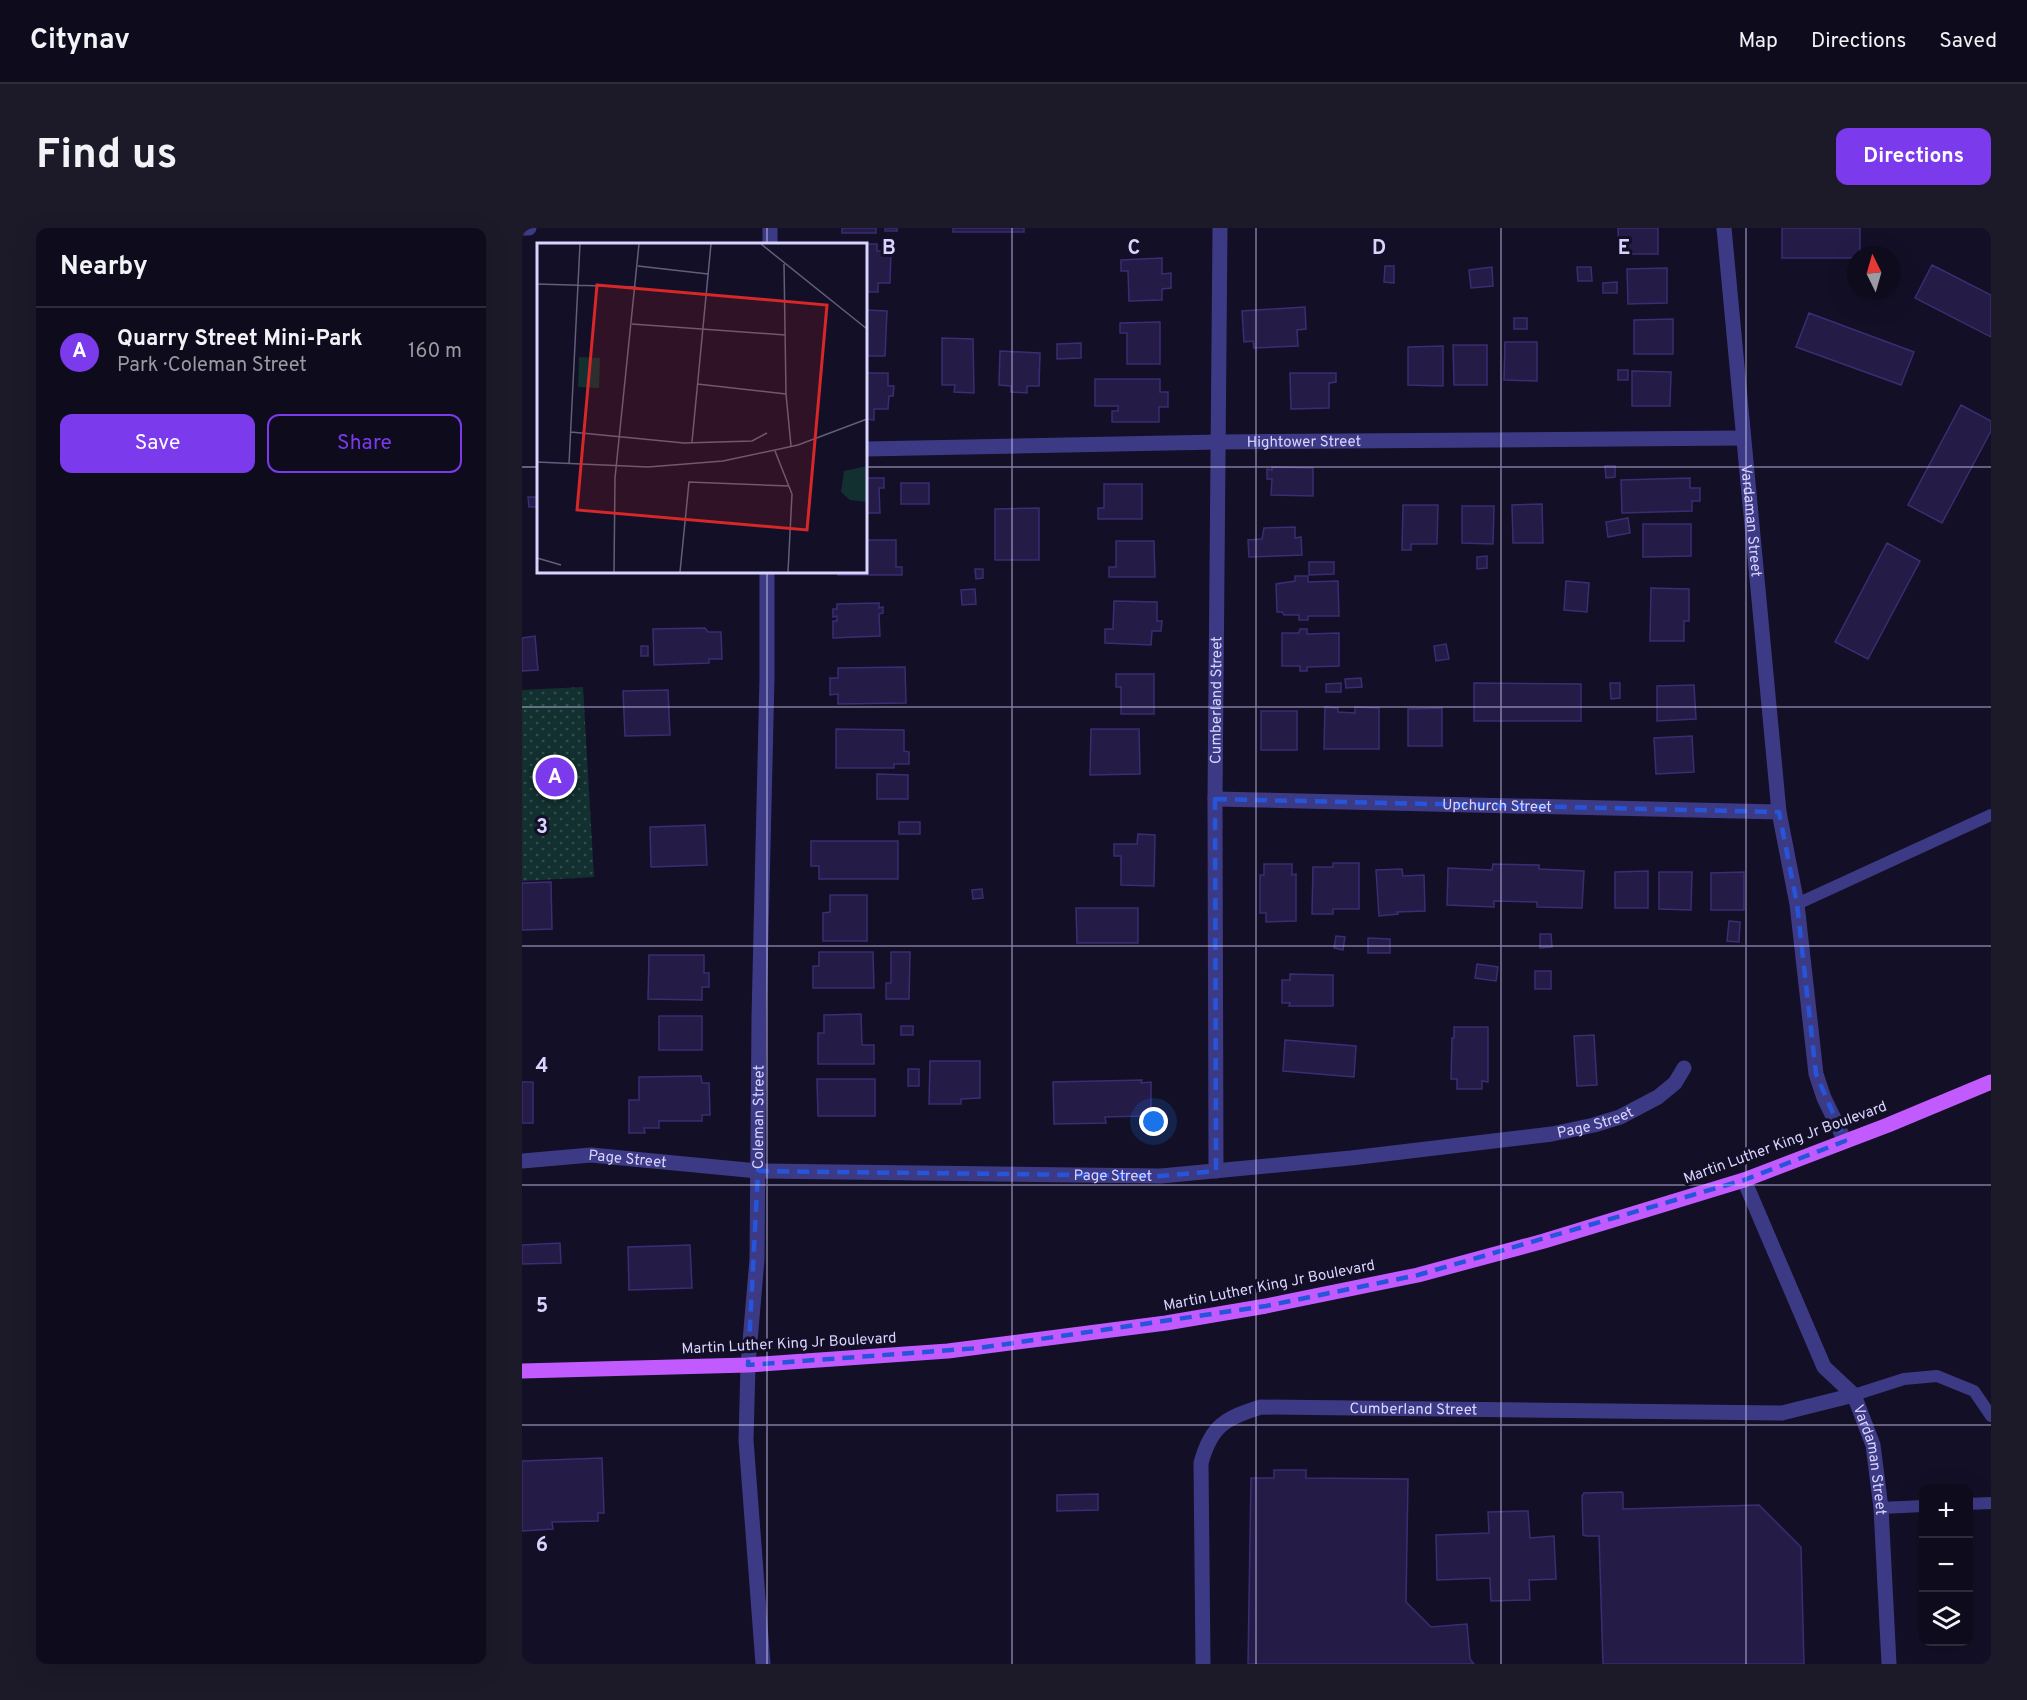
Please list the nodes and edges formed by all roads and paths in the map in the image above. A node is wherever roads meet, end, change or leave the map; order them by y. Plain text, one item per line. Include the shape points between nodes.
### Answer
1 (522, 228) edge
2 (529, 228) edge
3 (1220, 228) edge
4 (1724, 228) edge
5 (1743, 438) junction
6 (1218, 442) junction
7 (867, 449) edge
8 (767, 573) edge
9 (1215, 800) junction
10 (1779, 812) junction
11 (1991, 815) edge
12 (1797, 904) junction
13 (1684, 1068) dead end
14 (1991, 1082) edge
15 (1845, 1141) junction
16 (522, 1161) edge
17 (758, 1171) junction
18 (1216, 1171) junction
19 (1744, 1180) junction
20 (748, 1365) junction
21 (522, 1371) edge
22 (1854, 1395) junction
23 (1991, 1416) edge
24 (1991, 1503) edge
25 (1973, 1504) edge
26 (1919, 1506) edge
27 (1881, 1508) junction
28 (763, 1664) edge
29 (1203, 1664) edge
30 (1889, 1664) edge

1 - 2 street
3 - 6 street, Cumberland Street
4 - 5 street, Vardaman Street
5 - 6 street, Hightower Street
5 - 10 street, Vardaman Street
6 - 7 street, Hightower Street
6 - 9 street, Cumberland Street
8 - 17 street, Coleman Street
9 - 10 street, Upchurch Street
9 - 18 street, Cumberland Street
10 - 12 street, Vardaman Street
11 - 12 lane
12 - 15 street, Vardaman Street via 1816,1074
13 - 18 street, Page Street via 1675,1083 1658,1097 1620,1117 1594,1125 1552,1134
14 - 15 main road, Martin Luther King Jr Boulevard
15 - 19 main road, Martin Luther King Jr Boulevard
16 - 17 street, Page Street via 591,1155
17 - 18 street, Page Street via 1149,1176
17 - 20 street, Coleman Street via 757,1258
19 - 20 main road, Martin Luther King Jr Boulevard via 1430,1272 1266,1306 979,1348
19 - 22 street, Vardaman Street via 1824,1367
20 - 21 main road, Martin Luther King Jr Boulevard
20 - 28 street, Coleman Street via 746,1440
22 - 23 lane via 1904,1379 1937,1376 1974,1391
22 - 27 street, Vardaman Street via 1873,1445
22 - 29 street, Cumberland Street via 1782,1413 1260,1407 1238,1414 1218,1426 1205,1445 1201,1463
24 - 25 lane
26 - 27 lane
27 - 30 street, Vardaman Street

